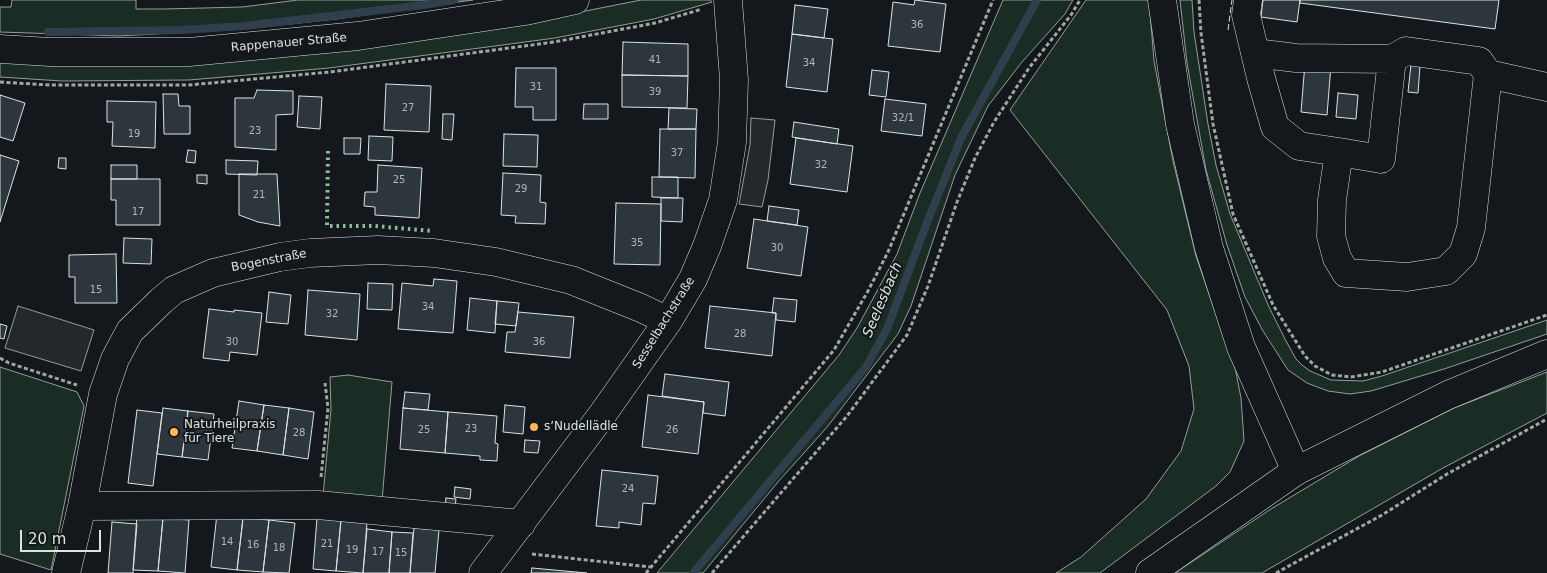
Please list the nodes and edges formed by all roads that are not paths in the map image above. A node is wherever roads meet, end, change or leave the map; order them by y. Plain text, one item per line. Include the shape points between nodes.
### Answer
1 (575, 0) edge
2 (728, 0) edge
3 (1162, 0) edge
4 (1248, 0) edge
5 (0, 49) edge
6 (1255, 53) junction
7 (1392, 59) junction
8 (1488, 74) junction
9 (1547, 87) edge
10 (1339, 152) junction
11 (668, 321) junction
12 (1547, 354) edge
13 (1296, 471) junction
14 (82, 506) junction
15 (513, 534) junction
16 (66, 573) edge
17 (483, 573) edge
18 (1150, 573) edge

1 - 5 street, Rappenauer Straße via 526,11 358,36 189,52
2 - 11 street, Sesselbachstraße via 734,80 732,142 723,200 693,279
3 - 13 street via 1180,124 1209,248 1241,347
4 - 6 street via 1246,15
6 - 7 street via 1296,58
6 - 10 street via 1275,127 1299,146
7 - 8 street via 1406,51 1479,61
7 - 10 street via 1381,159
8 - 9 street
8 - 10 street via 1471,228 1463,254 1446,271 1407,277 1346,273 1337,258 1331,236
11 - 14 street, Bogenstraße via 571,280 496,262 434,253 378,250 310,253 213,273 174,290 130,332 115,359 103,394
11 - 15 street, Sesselbachstraße
12 - 13 street via 1448,395
13 - 18 street
14 - 15 street via 318,505
14 - 16 street, Bogenstraße
15 - 17 street, Sesselbachstraße

